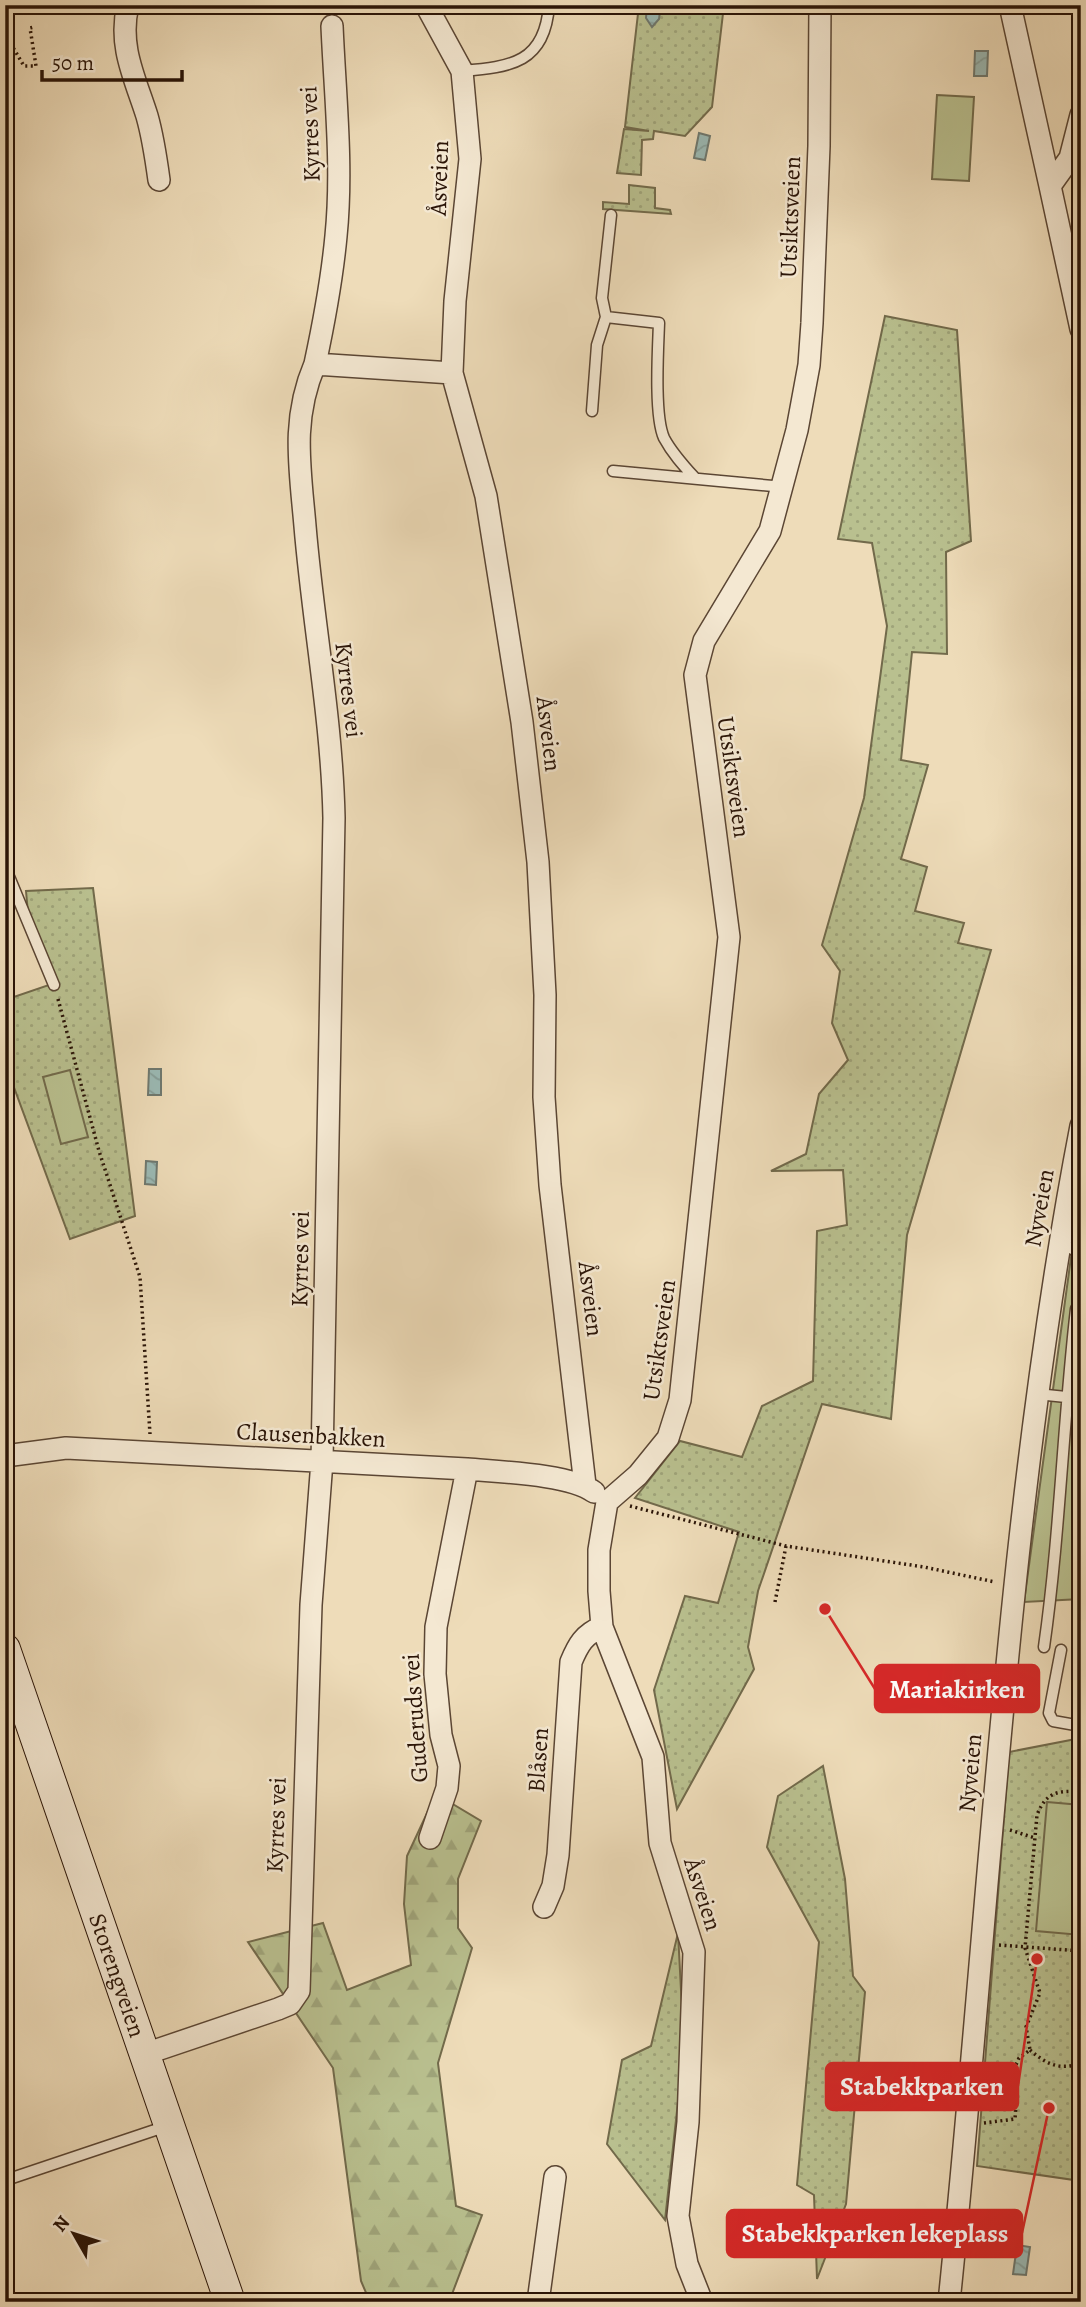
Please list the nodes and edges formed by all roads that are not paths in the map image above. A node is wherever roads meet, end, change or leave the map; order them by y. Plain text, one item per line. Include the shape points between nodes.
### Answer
1 (128, 5) edge
2 (426, 5) edge
3 (549, 5) edge
4 (820, 5) edge
5 (1010, 5) edge
6 (332, 26) dead end
7 (462, 71) junction
8 (1081, 116) edge
9 (159, 180) dead end
10 (1050, 186) junction
11 (611, 215) dead end
12 (606, 317) junction
13 (1081, 329) edge
14 (315, 364) junction
15 (452, 373) junction
16 (592, 411) dead end
17 (613, 471) dead end
18 (694, 477) junction
19 (784, 488) junction
20 (5, 867) edge
21 (54, 985) road end
22 (1081, 1126) edge
23 (1060, 1242) junction
24 (1081, 1254) edge
25 (1081, 1300) edge
26 (1037, 1394) junction
27 (1066, 1397) junction
28 (5, 1456) edge
29 (322, 1461) junction
30 (467, 1469) junction
31 (585, 1485) junction
32 (607, 1502) junction
33 (602, 1627) junction
34 (1044, 1647) dead end
35 (5, 1649) edge
36 (1061, 1650) dead end
37 (1081, 1726) edge
38 (430, 1838) dead end
39 (544, 1907) dead end
40 (145, 2054) junction
41 (169, 2125) junction
42 (555, 2177) dead end
43 (6, 2180) edge
44 (230, 2302) edge
45 (538, 2302) edge
46 (702, 2302) edge
47 (949, 2302) edge

1 - 9 street via 127,62 154,142
2 - 7 street, Åsveien
3 - 7 lane via 540,42 521,62
4 - 19 street, Utsiktsveien via 809,365
5 - 10 street
6 - 14 street, Kyrres vei via 337,234
7 - 15 street, Åsveien via 470,159
8 - 10 street via 1070,158
10 - 13 street
11 - 12 lane via 602,298
12 - 16 lane via 597,345
12 - 18 lane via 659,323 663,436
14 - 15 street
14 - 29 street, Kyrres vei via 299,412 298,441 334,805
15 - 31 street, Åsveien via 486,496 524,735 538,862 550,1185
17 - 18 lane
18 - 19 lane
19 - 32 street, Utsiktsveien via 770,531 698,654 695,675 700,724 729,937 693,1293 681,1400 668,1438 638,1475
20 - 21 lane
22 - 23 street, Nyveien
23 - 24 lane
23 - 26 street, Nyveien
25 - 27 lane via 1076,1309
26 - 27 lane
26 - 47 street, Nyveien via 999,1734
27 - 34 lane via 1053,1586
28 - 29 street, Clausenbakken via 66,1448
29 - 30 street, Clausenbakken
29 - 40 street, Kyrres vei via 311,1605 299,1990 290,2004 278,2009
30 - 31 street, Clausenbakken
30 - 38 street, Guderuds vei via 436,1627 435,1674 449,1766 447,1788
31 - 32 street, Clausenbakken
32 - 33 street, Åsveien via 599,1550
33 - 39 street, Blåsen via 579,1643 571,1661 558,1855
33 - 46 street, Åsveien via 653,1757 660,1843 694,1952 688,2122 678,2216 687,2264
35 - 40 main road, Storengveien
36 - 37 lane via 1049,1713 1059,1724
40 - 41 main road, Storengveien
41 - 43 lane
41 - 44 main road, Storengveien
42 - 45 street

